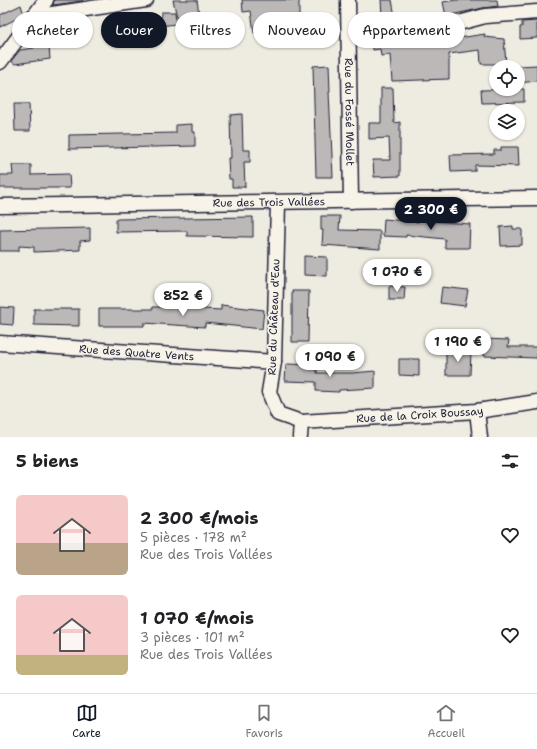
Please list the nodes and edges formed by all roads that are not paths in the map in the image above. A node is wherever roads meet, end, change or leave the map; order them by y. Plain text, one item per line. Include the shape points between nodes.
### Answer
1 (46, 0) edge
2 (146, 0) edge
3 (348, 0) edge
4 (36, 12) edge
5 (66, 12) edge
6 (537, 12) edge
7 (465, 21) edge
8 (12, 45) edge
9 (0, 62) edge
10 (537, 198) edge
11 (351, 201) junction
12 (278, 202) junction
13 (0, 206) edge
14 (0, 343) edge
15 (274, 362) junction
16 (537, 402) edge
17 (477, 411) junction
18 (301, 422) junction
19 (300, 437) edge
20 (480, 437) edge

1 - 4 street
2 - 5 street
3 - 11 street, Rue du Fossé Mollet
6 - 7 street via 485,16
8 - 9 street
10 - 11 street, Rue des Trois Vallées
11 - 12 street, Rue des Trois Vallées
12 - 13 street, Rue des Trois Vallées
12 - 15 street, Rue du Château d'Eau
14 - 15 street, Rue des Quatre Vents
15 - 18 street, Rue du Château d'Eau via 269,392 278,414
16 - 17 street, Rue de la Croix Boussay
17 - 18 street, Rue de la Croix Boussay
17 - 20 street
18 - 19 street

